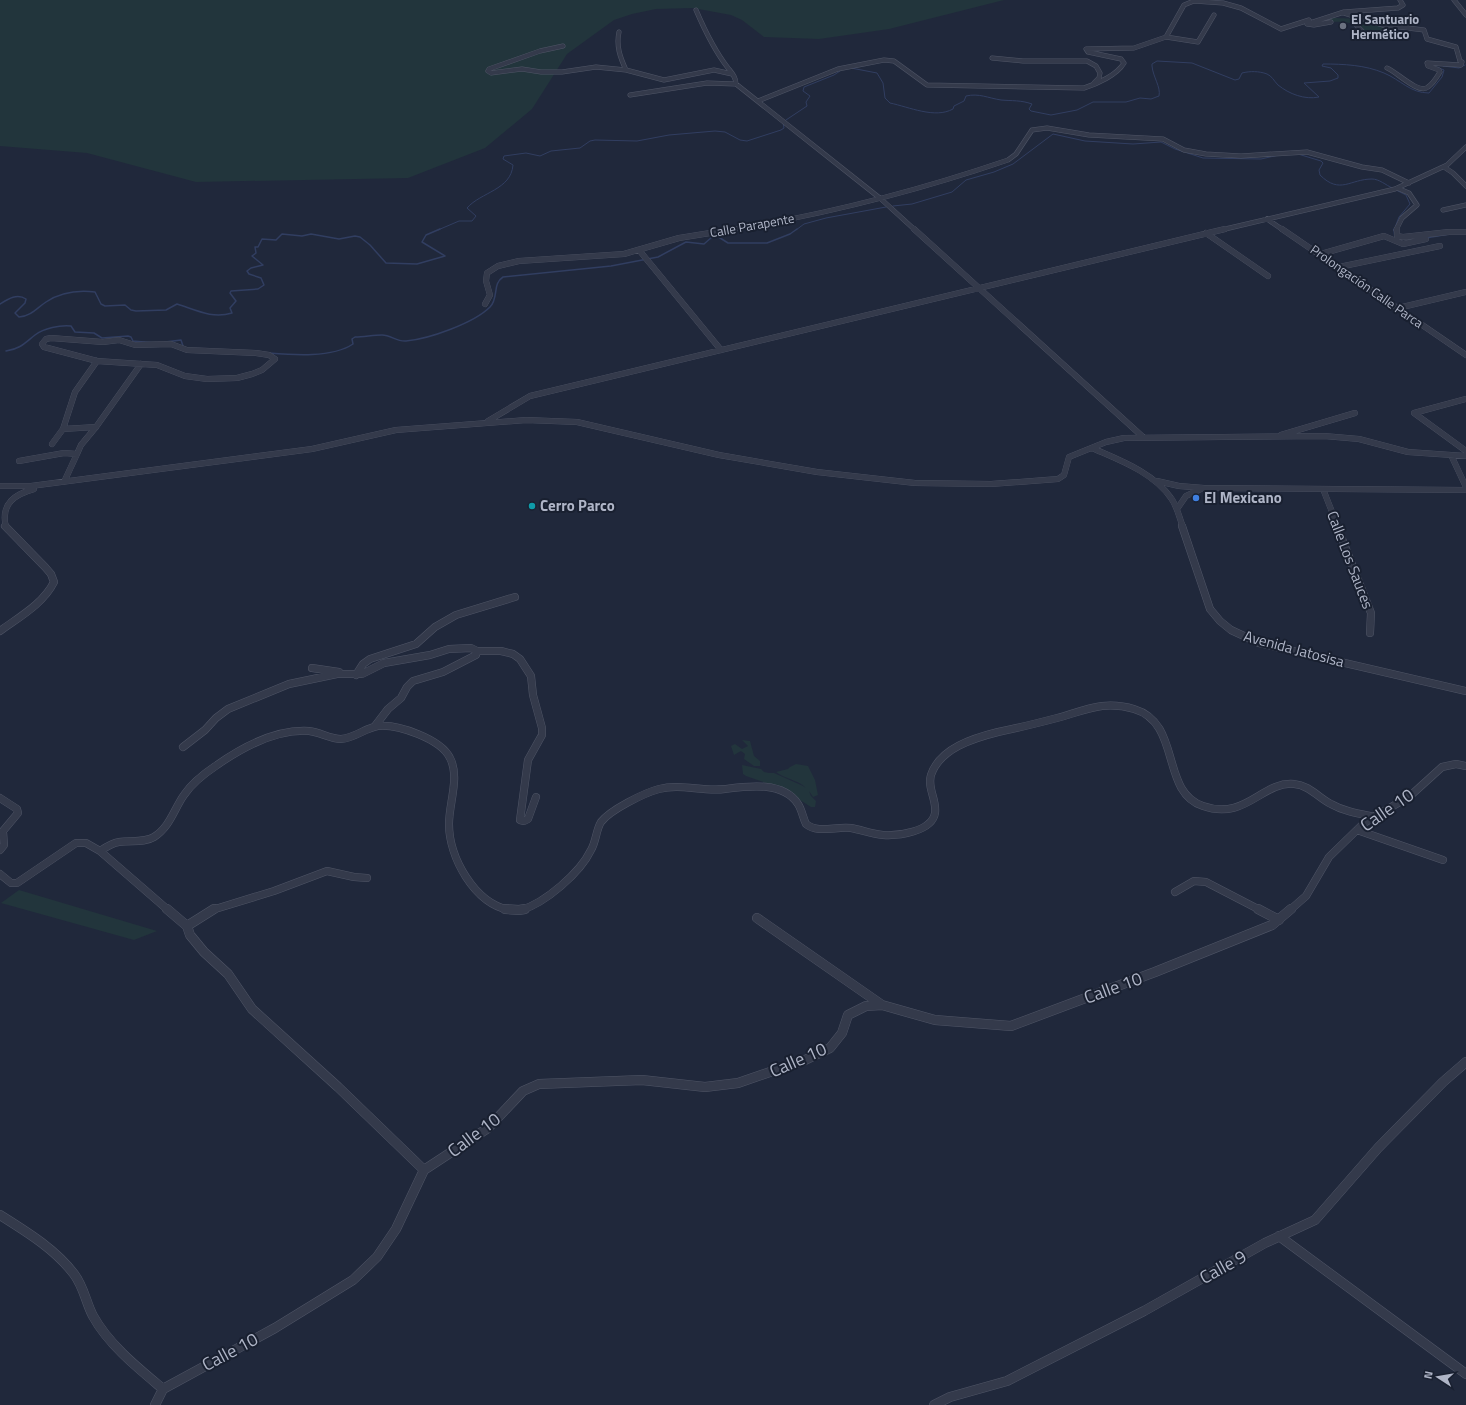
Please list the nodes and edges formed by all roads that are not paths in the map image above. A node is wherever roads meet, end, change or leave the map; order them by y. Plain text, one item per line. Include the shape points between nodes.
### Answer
1 (1400, 0) edge
2 (1454, 0) edge
3 (696, 10) dead end
4 (1342, 12) junction
5 (1214, 15) dead end
6 (1466, 15) edge
7 (1309, 20) dead end
8 (1331, 22) dead end
9 (1384, 24) junction
10 (1356, 26) dead end
11 (619, 32) dead end
12 (1166, 37) junction
13 (564, 46) dead end
14 (992, 58) dead end
15 (1464, 62) edge
16 (1387, 68) dead end
17 (626, 70) junction
18 (732, 74) junction
19 (736, 84) junction
20 (1090, 86) junction
21 (630, 95) dead end
22 (758, 101) junction
23 (1466, 147) edge
24 (1466, 153) edge
25 (1452, 161) junction
26 (1444, 167) junction
27 (1409, 182) junction
28 (1466, 186) edge
29 (1397, 188) junction
30 (881, 199) junction
31 (1466, 205) edge
32 (1443, 210) dead end
33 (1267, 219) junction
34 (1466, 232) edge
35 (1206, 233) junction
36 (1432, 238) dead end
37 (1440, 246) dead end
38 (638, 250) junction
39 (1321, 254) junction
40 (1339, 266) junction
41 (1268, 276) dead end
42 (979, 287) junction
43 (1466, 292) edge
44 (485, 304) dead end
45 (1398, 308) junction
46 (721, 350) junction
47 (1466, 355) edge
48 (97, 361) junction
49 (141, 364) junction
50 (1466, 399) edge
51 (1355, 413) dead end
52 (486, 422) junction
53 (96, 427) junction
54 (63, 429) junction
55 (1143, 437) junction
56 (1275, 437) junction
57 (52, 444) dead end
58 (1092, 448) junction
59 (1466, 451) edge
60 (77, 454) junction
61 (1451, 455) junction
62 (1466, 456) edge
63 (19, 461) dead end
64 (1154, 481) junction
65 (64, 482) junction
66 (56, 483) junction
67 (0, 486) edge
68 (1466, 487) edge
69 (1204, 488) junction
70 (1323, 489) junction
71 (1466, 490) edge
72 (1178, 509) junction
73 (515, 597) dead end
74 (0, 631) edge
75 (1370, 633) dead end
76 (477, 651) junction
77 (312, 668) dead end
78 (345, 673) junction
79 (356, 675) junction
80 (1466, 690) edge
81 (375, 726) junction
82 (183, 747) dead end
83 (1466, 766) edge
84 (0, 798) edge
85 (536, 798) dead end
86 (1376, 817) junction
87 (1357, 830) junction
88 (0, 850) edge
89 (100, 851) junction
90 (1443, 860) dead end
91 (0, 874) edge
92 (367, 878) dead end
93 (1175, 892) dead end
94 (757, 918) dead end
95 (1279, 920) junction
96 (186, 926) junction
97 (882, 1005) junction
98 (1466, 1062) edge
99 (424, 1170) junction
100 (0, 1215) edge
101 (1279, 1236) junction
102 (1466, 1374) edge
103 (163, 1389) junction
104 (155, 1405) edge
105 (934, 1405) edge

1 - 4 street via 1403,5 1398,8
2 - 6 street
3 - 18 street via 706,33
4 - 8 street via 1307,24
4 - 9 street
5 - 12 street via 1198,42
7 - 12 street via 1281,29 1233,4 1214,1 1188,2
9 - 10 street via 1387,29 1373,38 1362,37 1363,32
9 - 15 street via 1424,30 1427,39 1456,47 1460,61
11 - 17 street via 616,43 619,57
12 - 20 street via 1134,48 1086,48 1088,52 1121,59 1124,64
13 - 17 street via 540,51 488,71 491,73 526,69 562,72 596,67
14 - 20 street via 1090,62 1100,73 1099,78
15 - 16 street via 1454,66 1427,63 1440,72 1426,90 1416,88
17 - 18 street via 664,80 714,70
18 - 19 street via 736,78
19 - 21 street via 707,83
19 - 22 street
20 - 22 street via 1045,88 927,85 894,61 884,60 838,69
22 - 30 street
23 - 25 street
24 - 25 street via 1459,160
25 - 26 street
26 - 27 street
26 - 28 street
27 - 29 street
27 - 30 street, Calle Parapente via 1382,170 1307,152 1215,155 1184,150 1163,139 1089,135 1037,128 1032,130 1016,154 1008,160 958,178
29 - 33 street
29 - 34 street via 1409,193 1417,205 1402,218 1396,230 1397,236 1406,238 1434,235 1451,230
30 - 38 street, Calle Parapente via 747,227 679,238
30 - 42 street
31 - 32 street
33 - 35 street
33 - 39 street, Prolongación Calle Parca
35 - 41 street
35 - 42 street
36 - 39 street via 1403,244 1384,236
37 - 40 street
38 - 44 street, Calle Parapente via 615,255 503,264 487,273 486,281 490,295
38 - 46 street
39 - 40 street, Prolongación Calle Parca
40 - 45 street, Prolongación Calle Parca
42 - 46 street
42 - 55 street
43 - 45 street
45 - 47 street, Prolongación Calle Parca
46 - 52 street via 530,396
48 - 49 street
48 - 49 street via 44,347 42,344 46,339 52,338 103,342 119,340 135,345 171,344 187,350 269,354 275,359 262,370 252,374 220,379 196,378 157,365
48 - 54 street via 72,397
49 - 53 street
50 - 59 street via 1414,413
51 - 56 street
52 - 58 street via 578,422 719,455 817,472 915,483 991,484 1058,479 1064,475 1069,457
52 - 65 street via 396,430 306,450
53 - 54 street
53 - 60 street
54 - 57 street
55 - 56 street
55 - 58 street via 1118,438
56 - 61 street via 1324,436 1359,439 1400,450
58 - 64 street, Avenida Jatosisa
60 - 63 street via 64,453
60 - 65 street
61 - 62 street
61 - 68 street
64 - 69 street, Avenida Jatosisa
64 - 72 street, Avenida Jatosisa via 1166,491
65 - 66 street
66 - 67 street
66 - 74 street via 23,492 2,507 4,523 51,574 54,582 51,590 43,598
69 - 70 street, Avenida Jatosisa
69 - 72 street, Avenida Jatosisa via 1186,496
70 - 71 street, Avenida Jatosisa
70 - 75 street, Calle Los Sauces via 1371,613
72 - 80 street, Avenida Jatosisa via 1210,609 1228,630 1259,643
73 - 79 street via 456,615 435,627 416,644 370,659
76 - 79 street via 471,648 449,649 384,663 365,674
76 - 81 street via 476,655 443,672 412,681 401,698 388,709
76 - 85 street via 509,653 520,659 529,671 542,735 528,760 520,820 528,819
77 - 78 street
78 - 79 street
78 - 82 street via 289,684 228,709
81 - 86 street via 400,729 432,739 449,756 453,763 453,772 448,832 459,864 471,885 486,899 509,910 522,911 553,894 588,855 594,846 602,821 640,797 660,788 683,786 714,790 746,786 767,787 780,791 796,801 807,825 813,829 840,827 881,834 902,834 916,831 932,821 935,816 930,786 931,775 954,749 986,735 1102,706 1131,708 1148,715 1155,722 1163,734 1172,766 1183,791 1199,804 1220,809 1239,807 1276,788 1292,784 1307,788 1319,798 1339,808
81 - 89 street via 350,738 334,738 308,731 286,732 259,739 191,786 169,824 157,836 139,842 111,844
83 - 86 street, Calle 10 via 1456,764 1442,767 1410,796
84 - 88 street via 17,809 18,813 4,831 4,845
86 - 87 street, Calle 10
87 - 90 street
87 - 95 street, Calle 10 via 1329,857 1306,896
89 - 91 street via 86,843 76,843 17,883
89 - 96 street
92 - 96 street via 327,871 215,908
93 - 95 street via 1194,881 1206,882
94 - 97 street
95 - 97 street, Calle 10 via 1155,972 1010,1026 935,1020
96 - 99 street via 204,952 228,974 252,1009 338,1086
97 - 99 street, Calle 10 via 866,1006 848,1015 842,1033 830,1048 738,1084 705,1087 642,1080 539,1084 523,1091 488,1128
98 - 101 street, Calle 9 via 1378,1148 1315,1220
99 - 103 street, Calle 10 via 396,1229 378,1257 353,1280 276,1328
100 - 103 street via 37,1239 75,1275 93,1316 113,1341
101 - 102 street
101 - 105 street, Calle 9 via 1144,1311 1007,1381 950,1397
103 - 104 street

